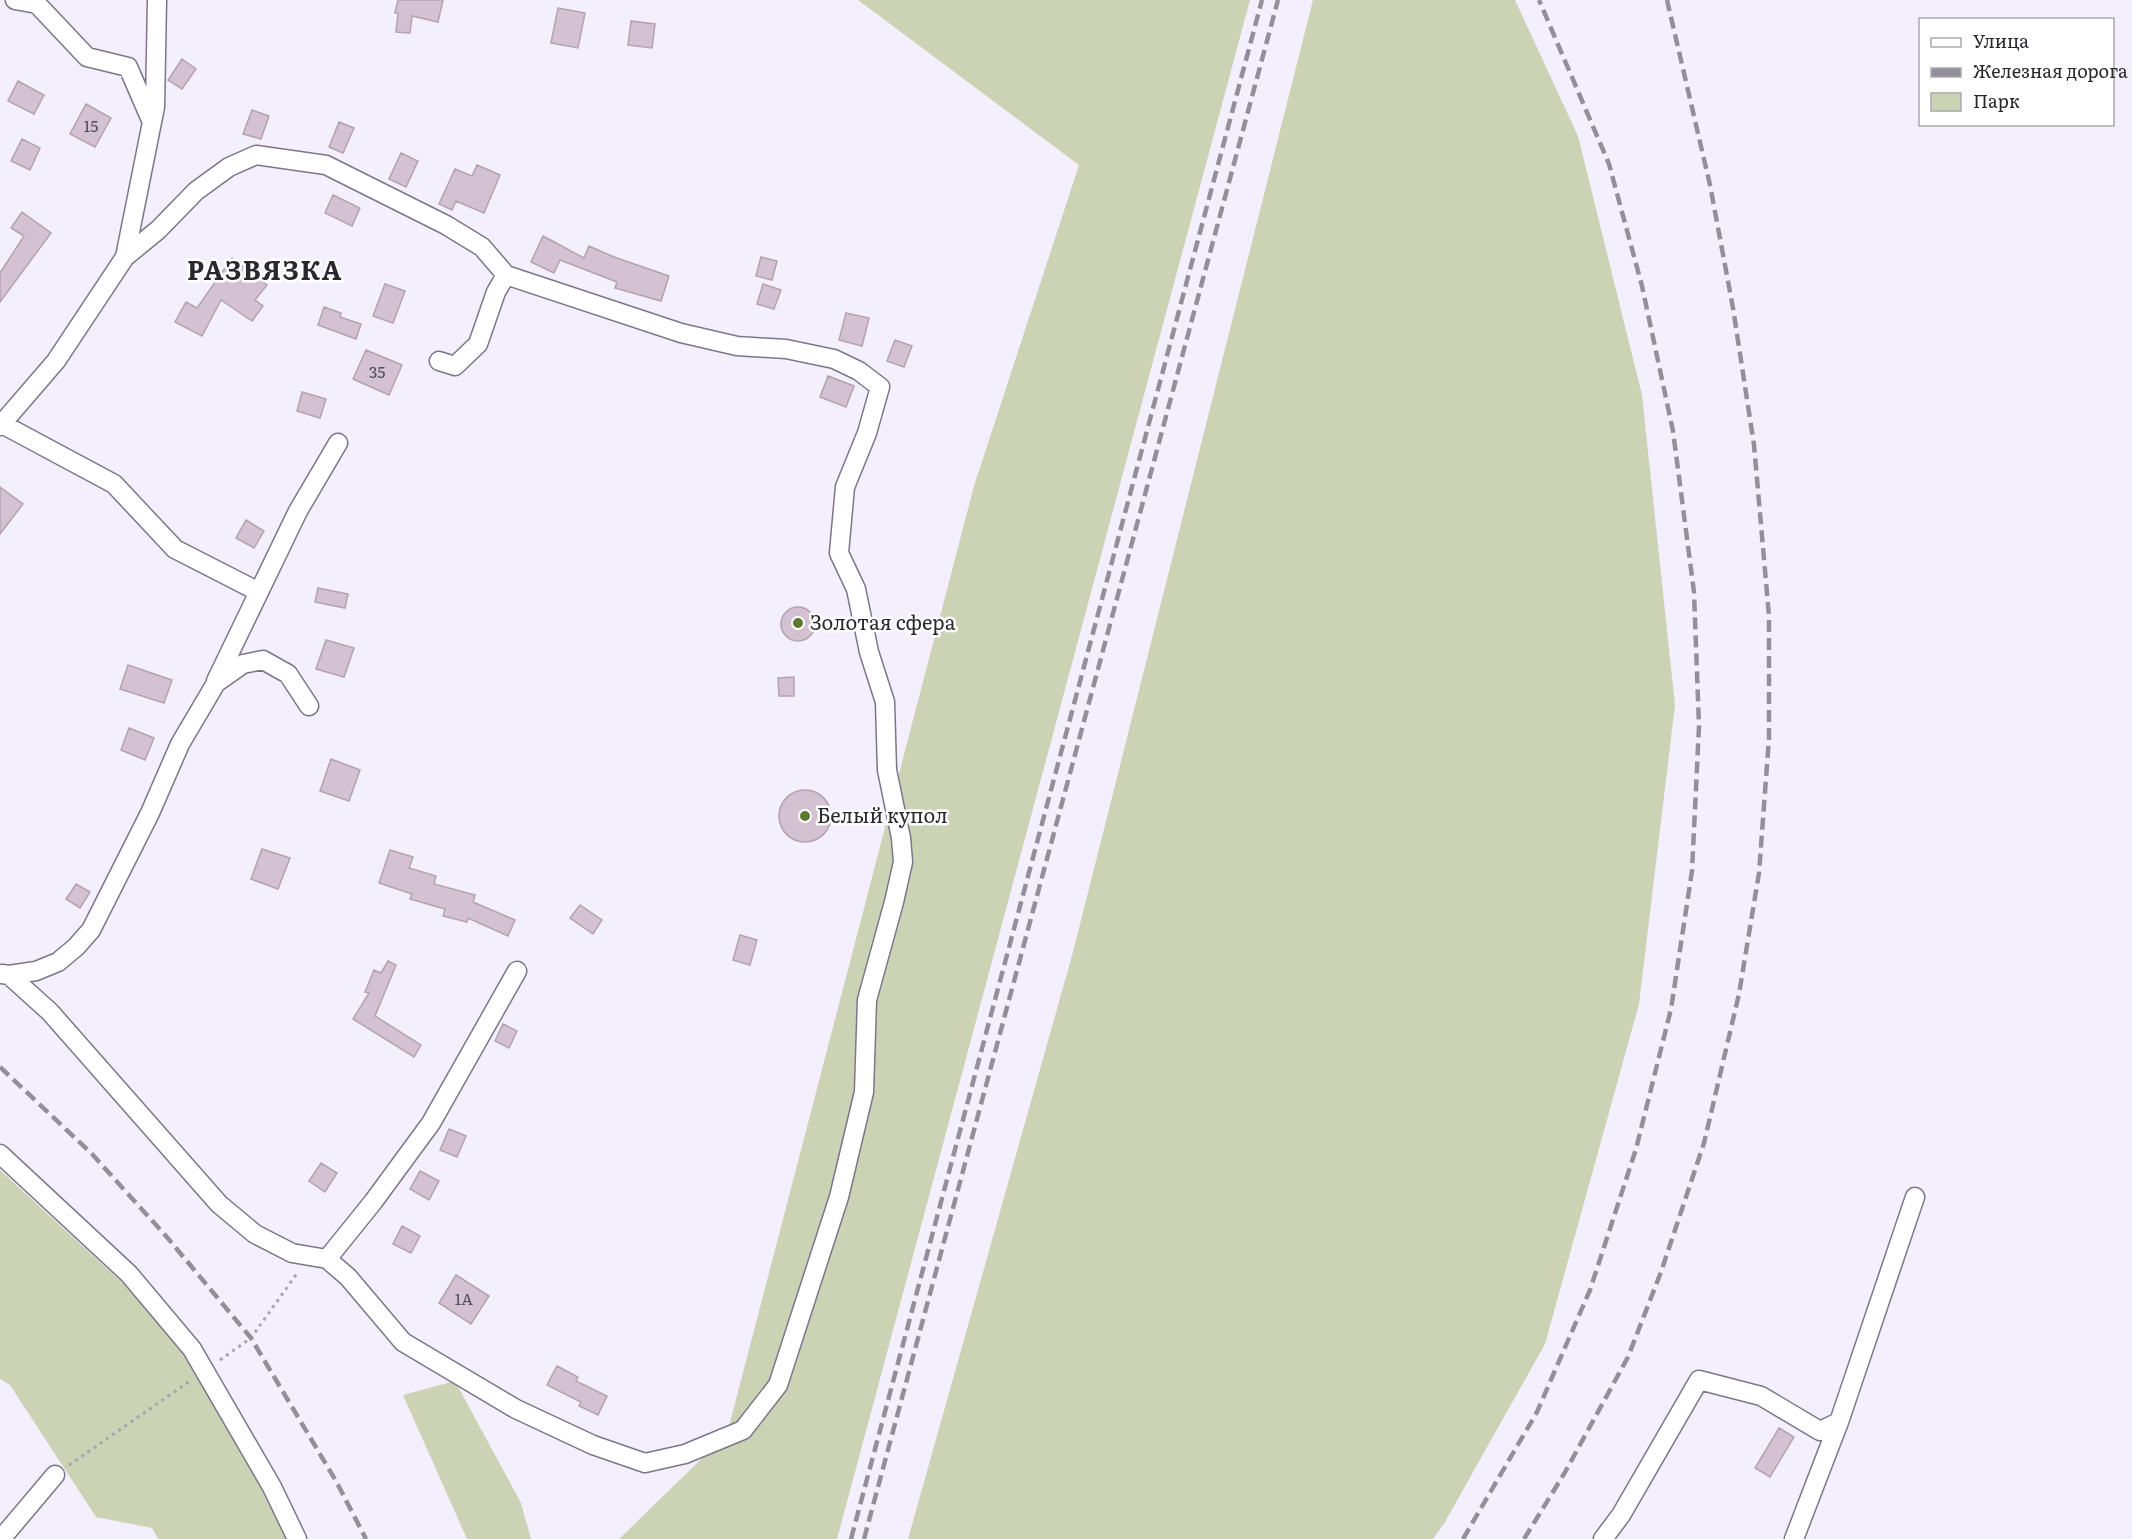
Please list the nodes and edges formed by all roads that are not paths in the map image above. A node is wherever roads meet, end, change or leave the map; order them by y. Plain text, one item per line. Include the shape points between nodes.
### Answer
1 (15, 0) edge
2 (157, 0) edge
3 (152, 121) junction
4 (125, 257) junction
5 (506, 275) junction
6 (439, 361) dead end
7 (1, 425) edge
8 (338, 443) dead end
9 (259, 592) junction
10 (216, 683) junction
11 (309, 706) dead end
12 (518, 971) dead end
13 (5, 974) edge
14 (0, 1154) edge
15 (1915, 1197) dead end
16 (327, 1259) junction
17 (1839, 1422) junction
18 (55, 1475) dead end
19 (1, 1539) edge
20 (297, 1539) edge
21 (1603, 1539) edge
22 (1794, 1539) edge

1 - 3 street via 37,4 87,57 128,67
2 - 3 street
3 - 4 street
4 - 5 street via 196,191 230,167 256,155 326,165 482,247
4 - 7 street via 56,361
5 - 6 street via 495,292 478,344 455,366
5 - 16 street via 681,333 737,346 786,349 834,359 880,387 845,487 839,553 856,589 869,652 885,702 887,770 903,862 867,1000 864,1092 838,1197 778,1384 743,1430 685,1454 645,1463 593,1445 516,1409 403,1342 348,1277
7 - 9 street via 114,484 176,549
8 - 9 street via 298,512
9 - 10 street
10 - 11 street via 243,664 263,660 288,674
10 - 13 street via 180,744 91,930 58,962 36,971
12 - 16 street via 431,1123
13 - 16 street via 50,1012 219,1204 255,1234 292,1253
14 - 20 street via 129,1274 192,1349 272,1487
15 - 17 street
17 - 21 street via 1820,1431 1761,1396 1699,1380 1621,1515
17 - 22 street
18 - 19 street

